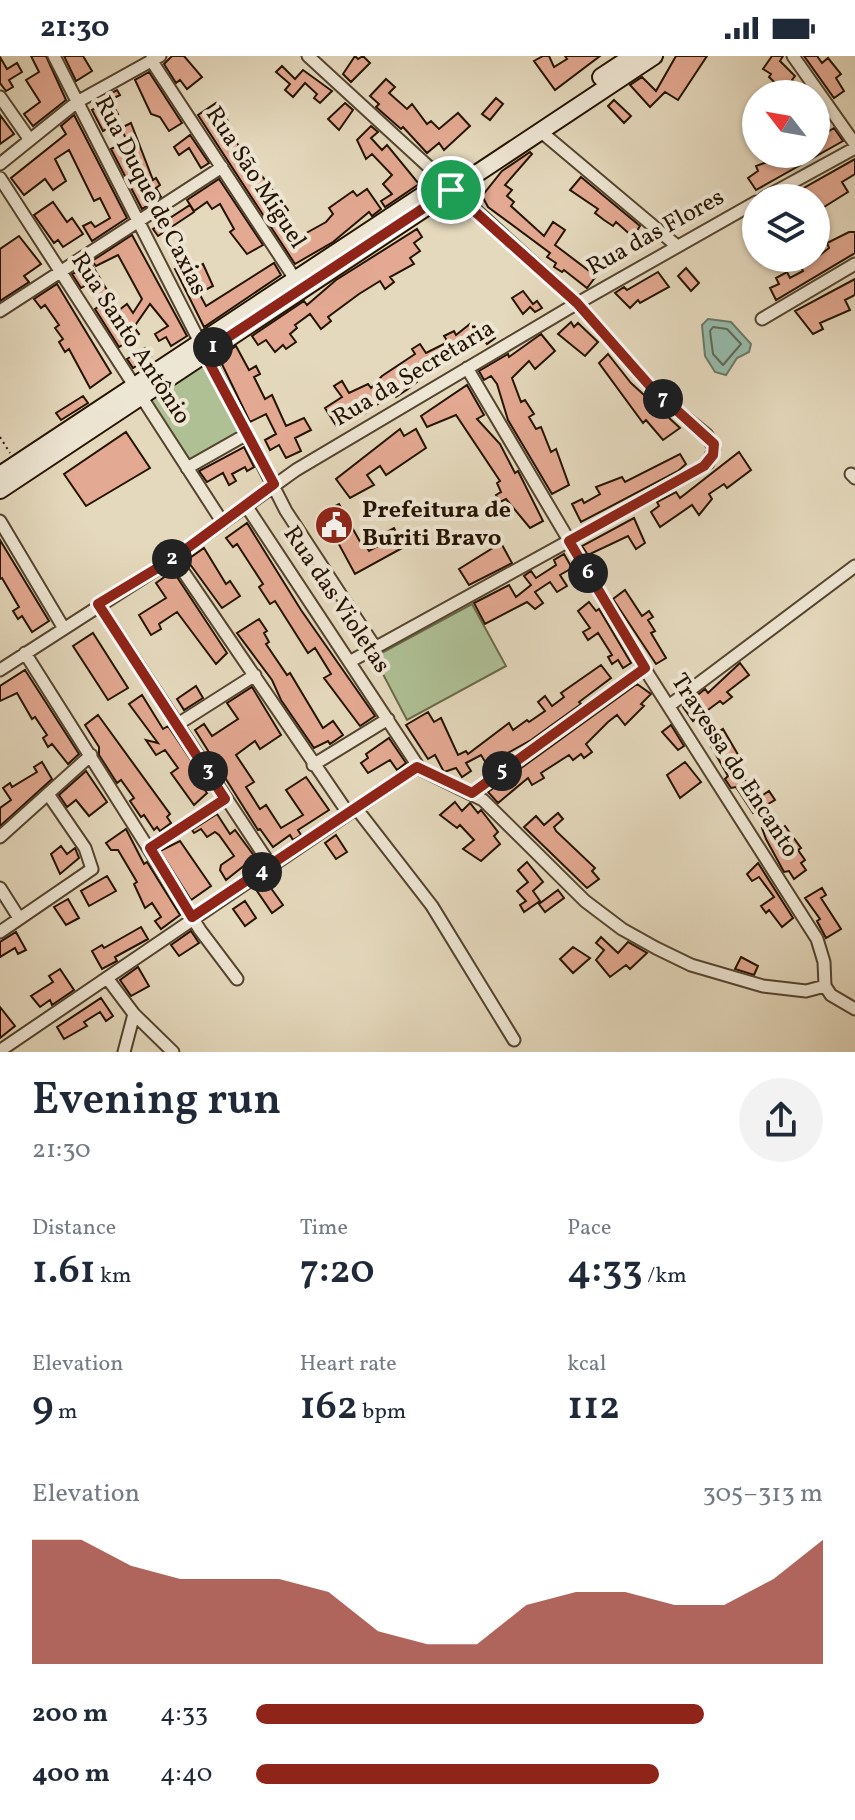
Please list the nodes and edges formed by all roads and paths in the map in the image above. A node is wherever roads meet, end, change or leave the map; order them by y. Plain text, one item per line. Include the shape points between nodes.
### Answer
1 (54, 56) edge
2 (308, 56) edge
3 (633, 56) edge
4 (654, 56) edge
5 (793, 56) edge
6 (156, 58) edge
7 (0, 97) edge
8 (77, 102) junction
9 (539, 130) junction
10 (30, 140) junction
11 (855, 146) edge
12 (0, 164) edge
13 (222, 167) junction
14 (0, 178) edge
15 (788, 184) edge
16 (447, 186) junction
17 (742, 210) edge
18 (139, 221) junction
19 (677, 246) junction
20 (855, 264) edge
21 (60, 271) junction
22 (295, 279) junction
23 (577, 303) junction
24 (0, 311) edge
25 (762, 319) dead end
26 (202, 347) junction
27 (467, 368) junction
28 (136, 391) junction
29 (247, 434) junction
30 (0, 437) edge
31 (17, 464) junction
32 (187, 468) junction
33 (0, 475) edge
34 (274, 484) junction
35 (0, 490) edge
36 (247, 507) junction
37 (0, 521) edge
38 (223, 523) junction
39 (569, 541) junction
40 (174, 558) junction
41 (855, 566) edge
42 (98, 604) junction
43 (63, 627) junction
44 (375, 647) junction
45 (25, 653) junction
46 (351, 661) junction
47 (645, 668) junction
48 (0, 670) edge
49 (255, 675) junction
50 (670, 705) junction
51 (388, 719) junction
52 (178, 724) junction
53 (91, 755) junction
54 (313, 765) junction
55 (417, 767) junction
56 (472, 793) junction
57 (48, 794) junction
58 (225, 799) junction
59 (352, 810) junction
60 (0, 837) edge
61 (150, 848) junction
62 (271, 866) junction
63 (0, 888) edge
64 (192, 917) junction
65 (19, 918) junction
66 (0, 932) edge
67 (107, 978) junction
68 (237, 979) dead end
69 (825, 986) junction
70 (855, 1009) edge
71 (134, 1014) junction
72 (514, 1040) dead end
73 (1, 1050) edge
74 (124, 1052) edge
75 (173, 1052) edge

1 - 8 street, Rua Duque de Caxias
2 - 16 street
3 - 16 street
4 - 9 street
5 - 11 street
6 - 8 street
6 - 13 street, Rua São Miguel
7 - 10 street
8 - 10 street
8 - 18 street, Rua Duque de Caxias
9 - 16 street
9 - 19 street
10 - 12 street
11 - 15 street, Rua das Flores
13 - 18 street
13 - 22 street, Rua São Miguel
14 - 21 street, Rua Santo Antônio
16 - 22 street
16 - 23 street
16 - 26 street
17 - 19 street, Rua das Flores
18 - 21 street
18 - 26 street, Rua Duque de Caxias
19 - 23 street, Rua das Flores
20 - 25 street
21 - 24 street
21 - 28 street, Rua Santo Antônio
22 - 26 street
23 - 27 street, Rua da Secretaria
23 - 39 street via 659,396 707,435 714,449 704,466
26 - 28 street
26 - 29 street, Rua Duque de Caxias
27 - 34 street, Rua da Secretaria
27 - 39 street, Travessa do Encanto
28 - 31 street
28 - 32 street, Rua Santo Antônio
28 - 35 street
29 - 32 street
29 - 34 street, Rua Duque de Caxias
30 - 31 path
31 - 33 street
32 - 38 street, Rua Santo Antônio
34 - 36 street, Rua da Secretaria
34 - 44 street, Rua das Violetas via 286,511
36 - 38 street, Rua da Secretaria
36 - 46 street, Rua das Violetas
37 - 43 street
38 - 40 street, Rua da Secretaria
39 - 44 street
39 - 47 street, Travessa do Encanto
40 - 42 street, Rua da Secretaria
40 - 49 street
41 - 50 street
42 - 43 street, Rua da Secretaria
42 - 52 street
43 - 45 street, Rua da Secretaria
44 - 46 street
45 - 48 street, Rua da Secretaria
45 - 53 street
46 - 51 street, Rua das Violetas
47 - 50 street, Travessa do Encanto
47 - 56 street
49 - 52 street
49 - 54 street
50 - 69 street, Travessa do Encanto via 817,939
51 - 54 street
51 - 55 street, Rua das Violetas
52 - 58 street
53 - 57 street
53 - 61 street
54 - 59 street
55 - 56 street
55 - 59 street
56 - 69 street via 585,901 656,948 691,965 763,986 806,991
57 - 60 street
57 - 65 street via 93,866
58 - 61 street
58 - 62 street
59 - 62 street
59 - 72 street via 432,906
61 - 64 street
62 - 64 street
63 - 65 street
64 - 67 street
64 - 68 street
65 - 66 street
67 - 71 street
67 - 73 street
69 - 70 street
71 - 74 street
71 - 75 street

